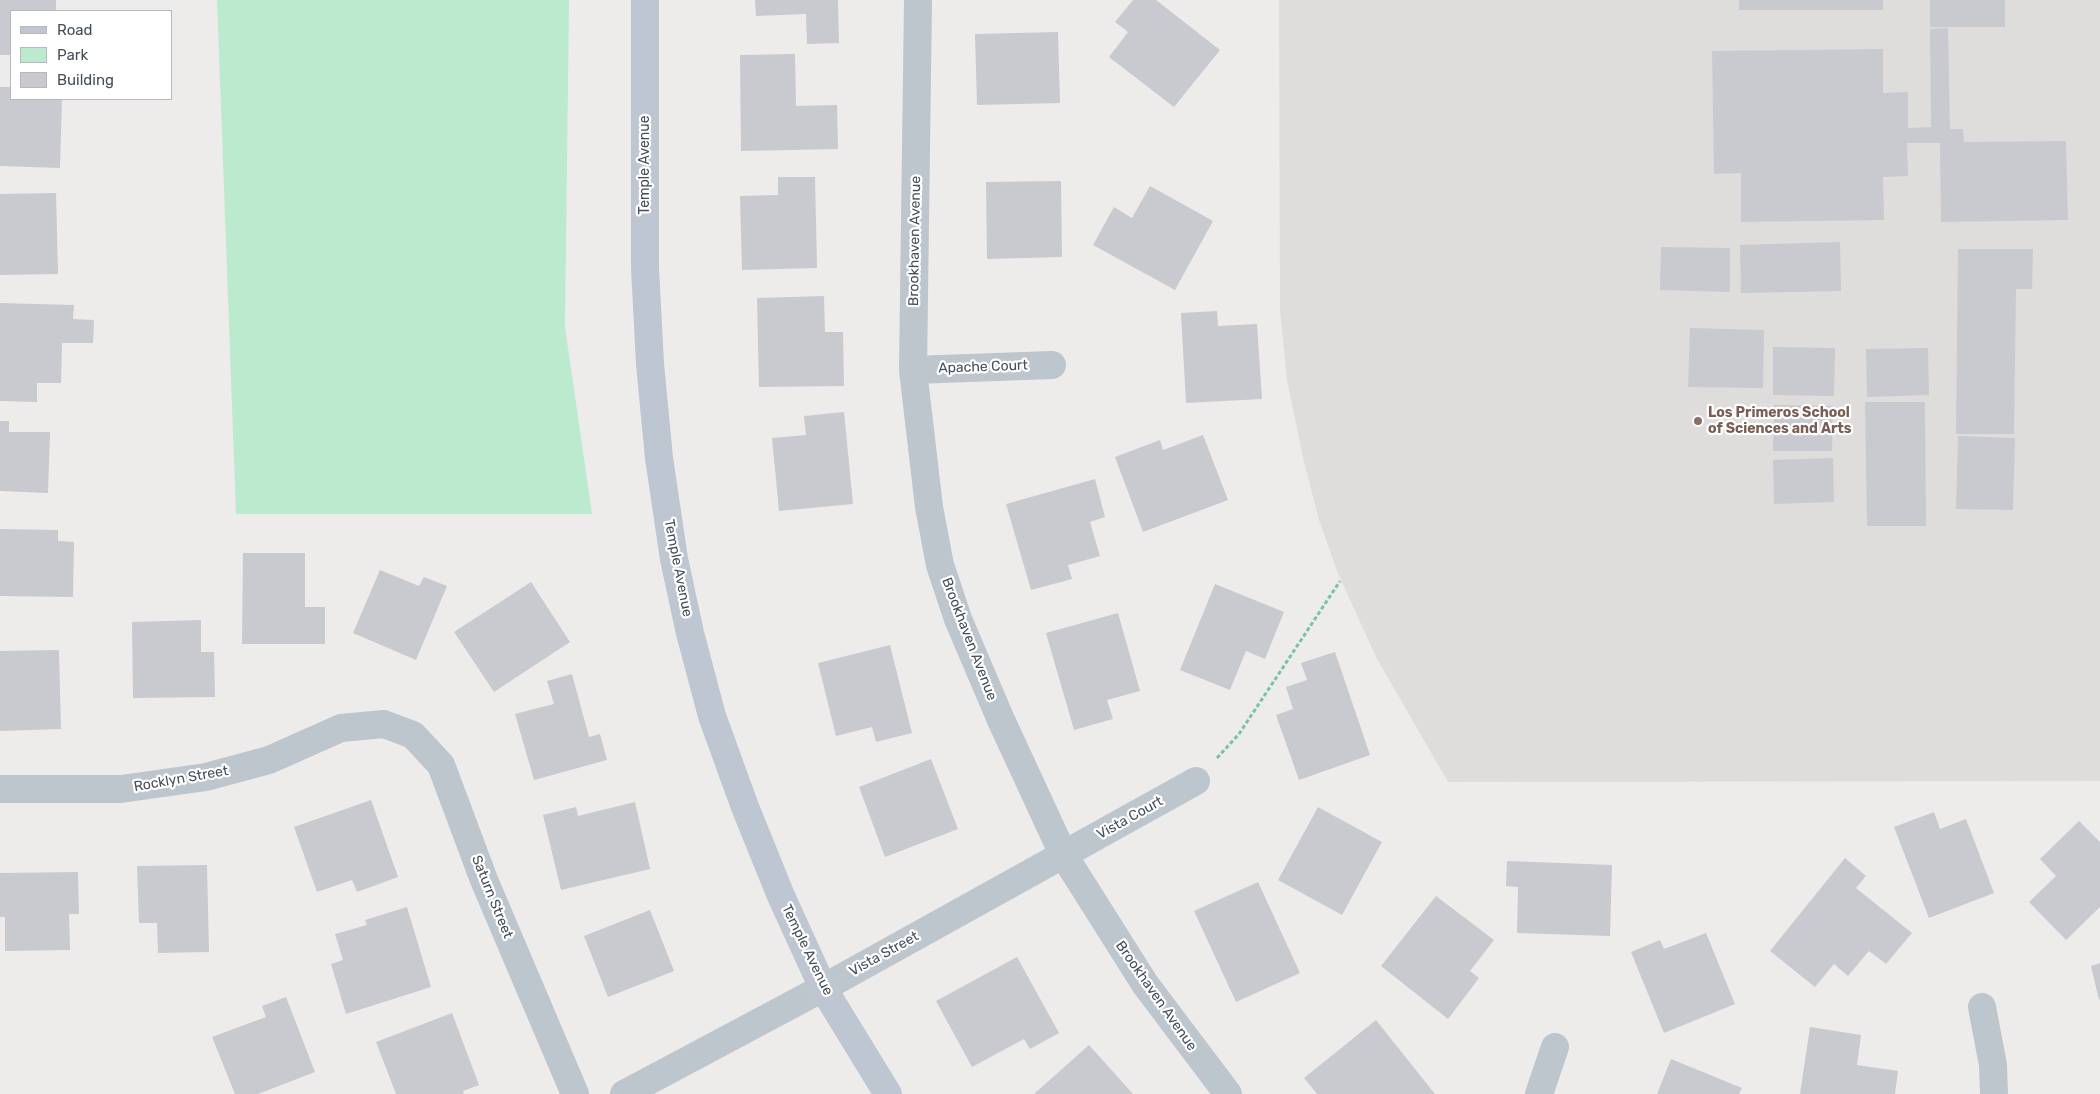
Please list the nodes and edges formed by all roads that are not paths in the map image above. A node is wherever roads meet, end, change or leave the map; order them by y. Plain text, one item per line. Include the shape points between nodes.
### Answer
1 (644, 0) edge
2 (918, 0) edge
3 (1052, 365) dead end
4 (913, 370) junction
5 (384, 724) joint
6 (1196, 781) road end
7 (0, 789) edge
8 (1063, 854) junction
9 (823, 988) junction
10 (1982, 1007) dead end
11 (1555, 1047) dead end
12 (575, 1094) edge
13 (624, 1094) edge
14 (888, 1094) edge
15 (1228, 1094) edge
16 (1539, 1094) edge
17 (1994, 1094) edge

1 - 9 main road, Temple Avenue via 646,288 659,458 674,559 712,716 745,808
2 - 4 street, Brookhaven Avenue
3 - 4 street, Apache Court
4 - 8 street, Brookhaven Avenue via 940,565 958,619
5 - 7 street, Rocklyn Street via 341,728 269,760 206,778 121,789
5 - 12 street, Saturn Street via 413,735 441,765 484,880
6 - 8 street, Vista Court
8 - 9 street, Vista Street
8 - 15 street, Brookhaven Avenue via 1145,984
9 - 13 street, Vista Street
9 - 14 main road, Temple Avenue
10 - 17 street via 1993,1065
11 - 16 street

